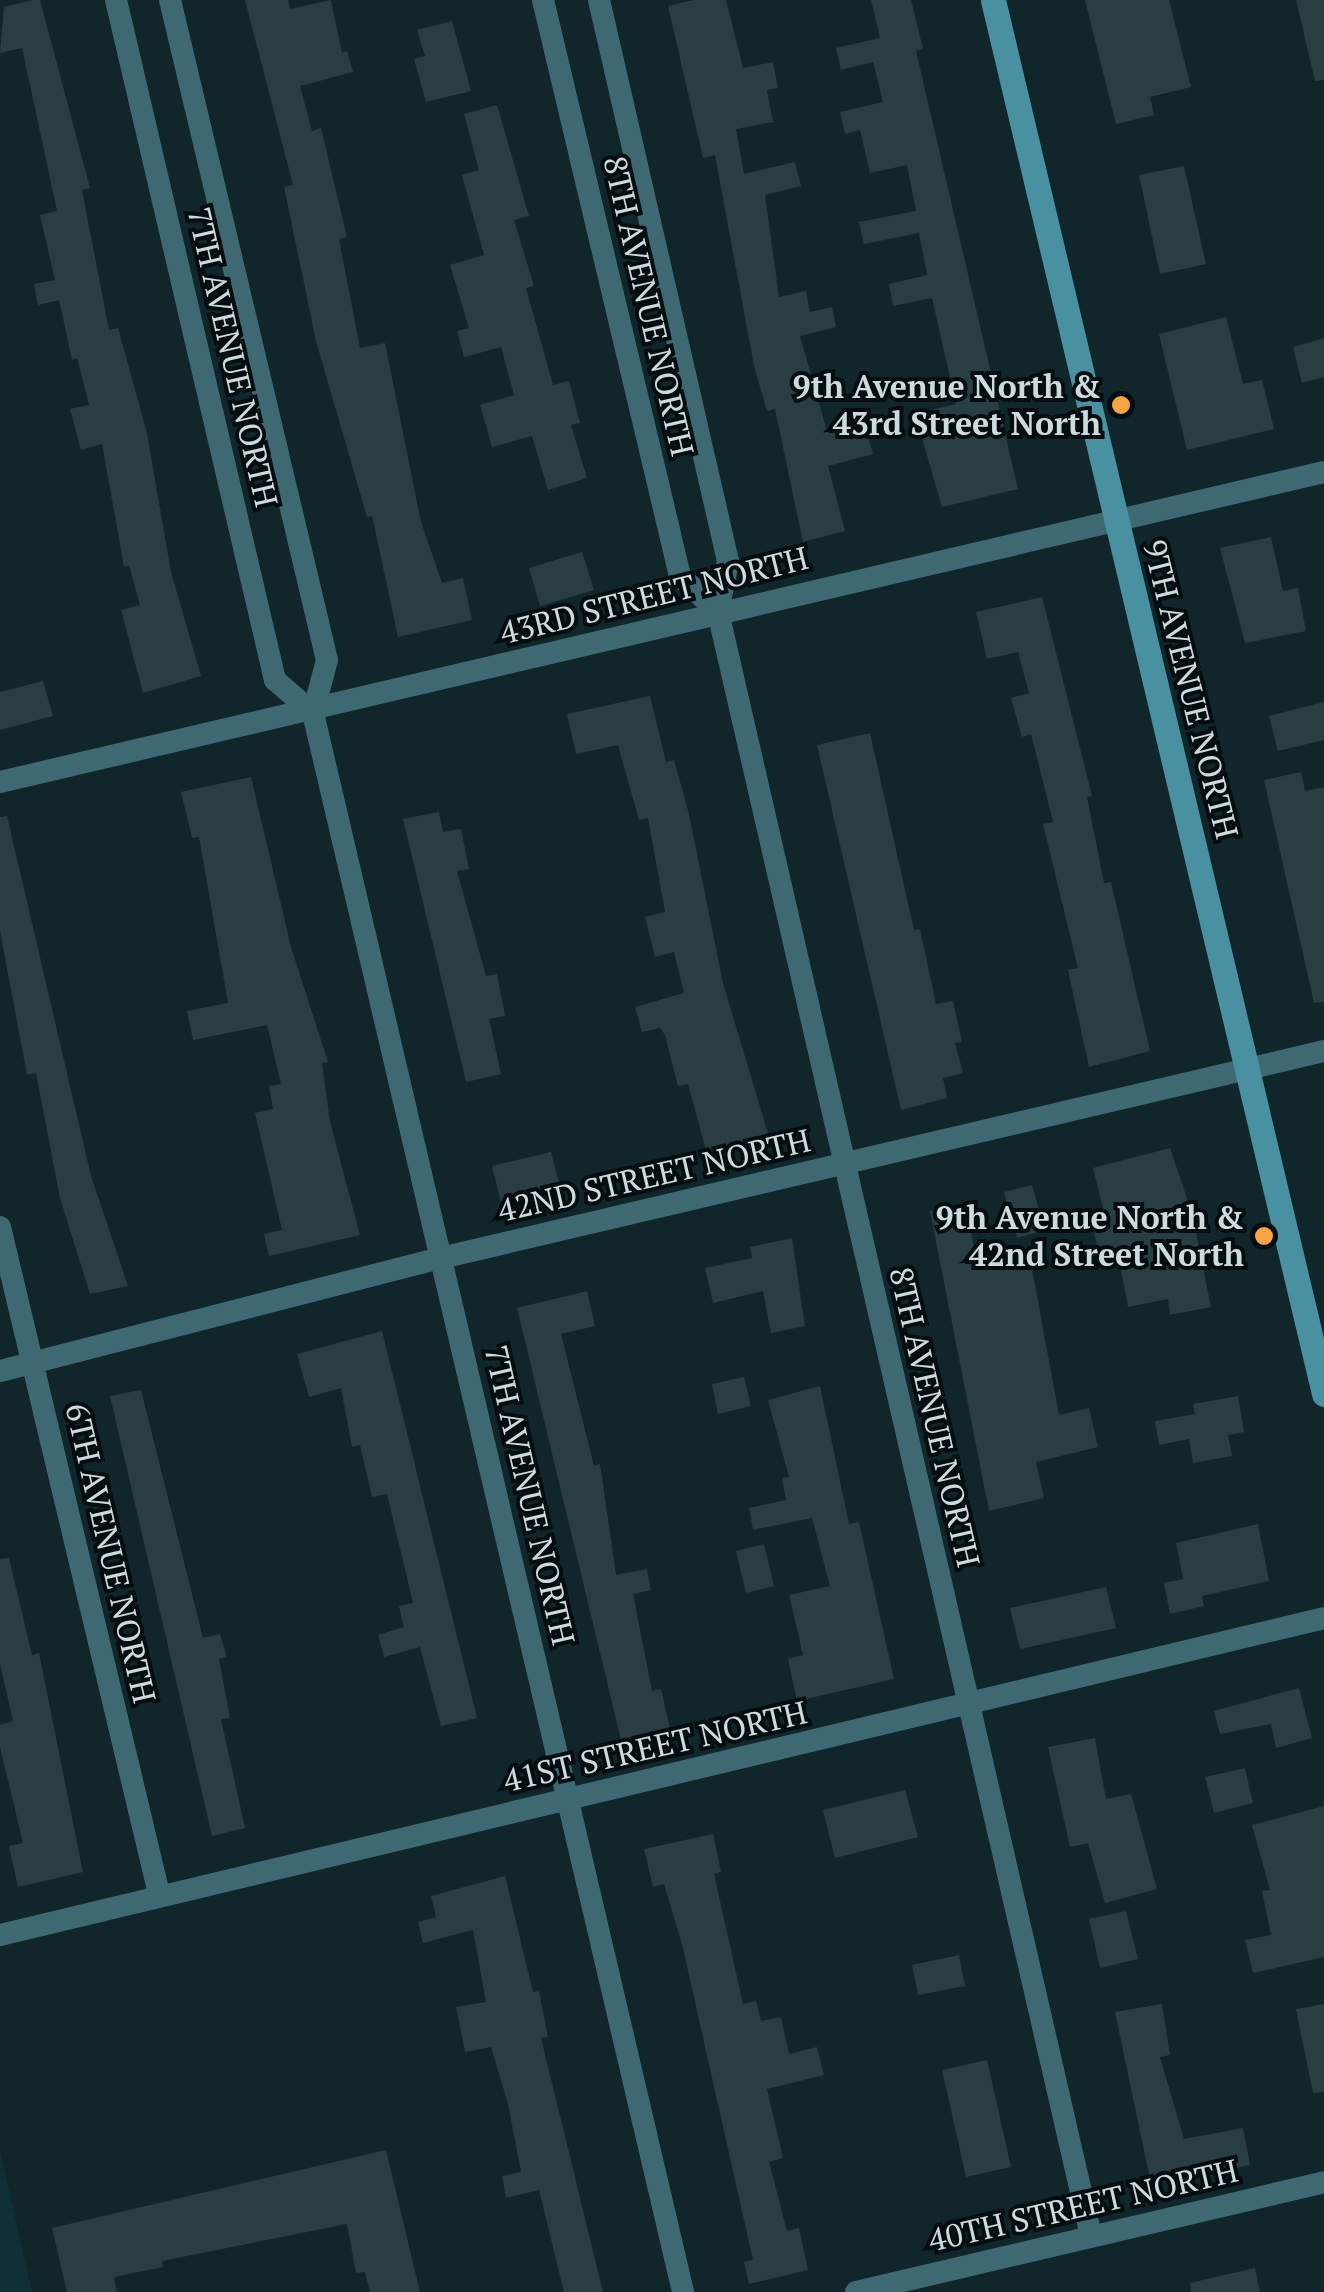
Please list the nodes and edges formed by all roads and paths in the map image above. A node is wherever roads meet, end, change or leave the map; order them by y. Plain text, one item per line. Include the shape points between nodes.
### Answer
1 (116, 0) edge
2 (170, 0) edge
3 (543, 0) edge
4 (599, 0) edge
5 (993, 0) edge
6 (1324, 472) edge
7 (1115, 518) junction
8 (718, 612) junction
9 (313, 713) junction
10 (0, 782) edge
11 (1324, 1051) edge
12 (1251, 1070) junction
13 (842, 1164) junction
14 (0, 1227) edge
15 (440, 1258) junction
16 (32, 1363) junction
17 (0, 1371) edge
18 (1324, 1394) edge
19 (1324, 1618) edge
20 (970, 1707) junction
21 (568, 1799) junction
22 (159, 1894) junction
23 (0, 1935) edge
24 (1324, 2182) edge
25 (1092, 2236) junction
26 (684, 2292) edge
27 (856, 2292) edge

1 - 9 street, 7TH AVENUE NORTH via 275,680
2 - 9 street, 7TH AVENUE NORTH via 327,660
3 - 8 street, 8TH AVENUE NORTH via 680,576
4 - 8 street, 8TH AVENUE NORTH via 728,561
5 - 7 street, 9TH AVENUE NORTH
6 - 7 street, 43RD STREET NORTH
7 - 8 street, 43RD STREET NORTH
7 - 12 street, 9TH AVENUE NORTH
8 - 9 street, 43RD STREET NORTH
8 - 13 street, 8TH AVENUE NORTH
9 - 10 street, 43RD STREET NORTH
9 - 15 street, 7TH AVENUE NORTH
11 - 12 street, 42ND STREET NORTH
12 - 13 street, 42ND STREET NORTH
12 - 18 street, 9TH AVENUE NORTH
13 - 15 street, 42ND STREET NORTH
13 - 20 street, 8TH AVENUE NORTH
14 - 16 street, 6TH AVENUE NORTH
15 - 16 street, 42ND STREET NORTH
15 - 21 street, 7TH AVENUE NORTH
16 - 17 street, 42ND STREET NORTH
16 - 22 street, 6TH AVENUE NORTH
19 - 20 street, 41ST STREET NORTH
20 - 21 street, 41ST STREET NORTH
20 - 25 street, 8TH AVENUE NORTH
21 - 22 street, 41ST STREET NORTH
21 - 26 street, 7TH AVENUE NORTH
22 - 23 street, 41ST STREET NORTH
24 - 25 street, 40TH STREET NORTH
25 - 27 street, 40TH STREET NORTH

